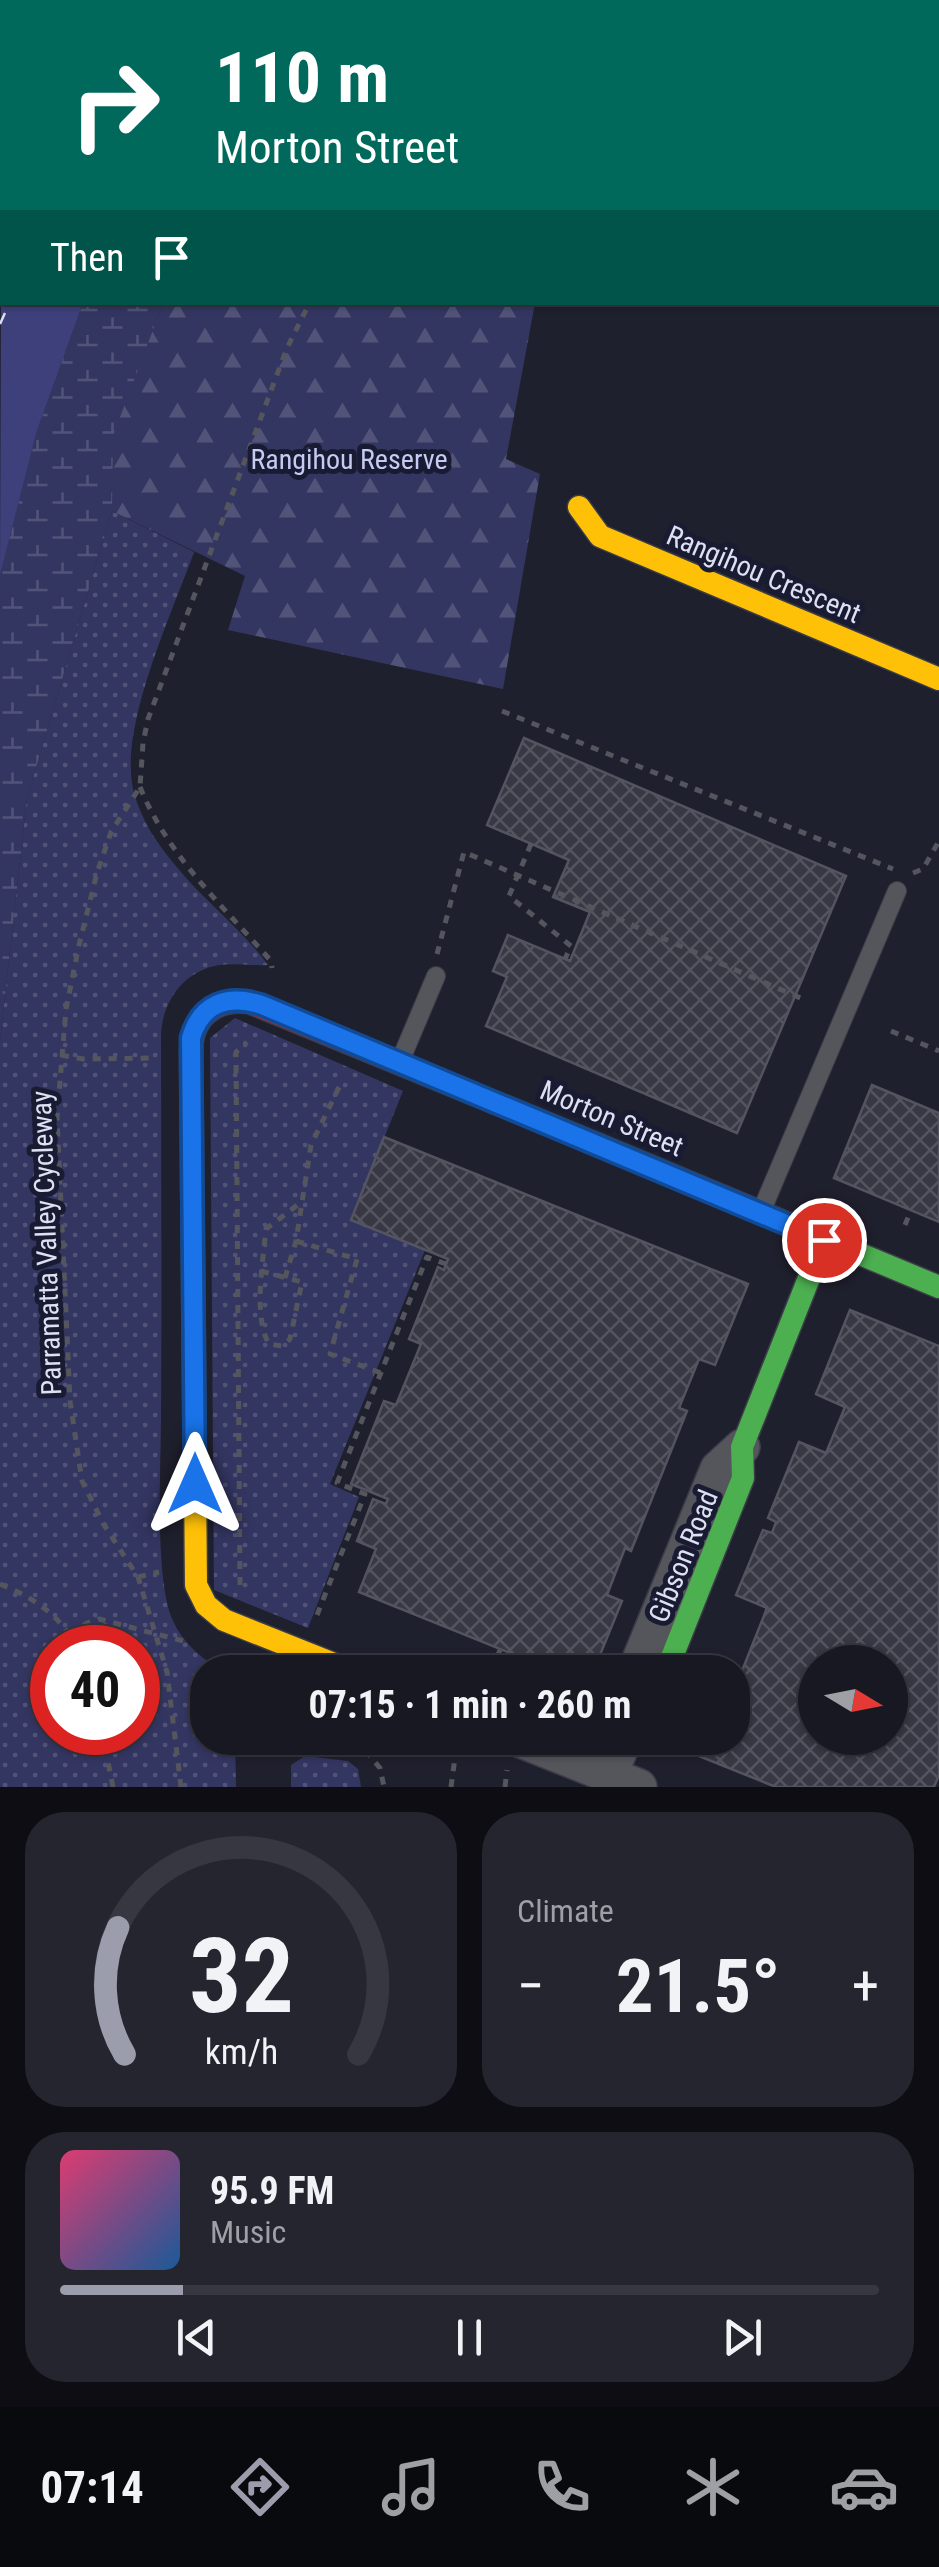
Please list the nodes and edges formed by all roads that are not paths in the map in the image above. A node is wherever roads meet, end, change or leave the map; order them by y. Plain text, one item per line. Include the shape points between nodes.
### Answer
1 (579, 507) dead end
2 (939, 679) edge
3 (898, 891) dead end
4 (435, 970) road end
5 (400, 1062) junction
6 (761, 1213) junction
7 (824, 1240) junction
8 (939, 1288) edge
9 (742, 1446) junction
10 (312, 1655) edge
11 (643, 1655) edge
12 (673, 1655) edge
13 (515, 1755) edge
14 (624, 1755) edge
15 (624, 1781) edge

1 - 2 street, Rangihou Crescent via 600,536
3 - 6 lane
4 - 5 lane
5 - 6 street, Morton Street
5 - 10 street, Morton Street via 246,1000 221,1001 202,1014 191,1038 196,1585 211,1613
6 - 7 street, Morton Street
7 - 8 street, Morton Street
7 - 9 street, Gibson Road
9 - 11 street, Gibson Road via 718,1469
9 - 12 street, Gibson Road via 743,1478
13 - 15 street
14 - 15 street

